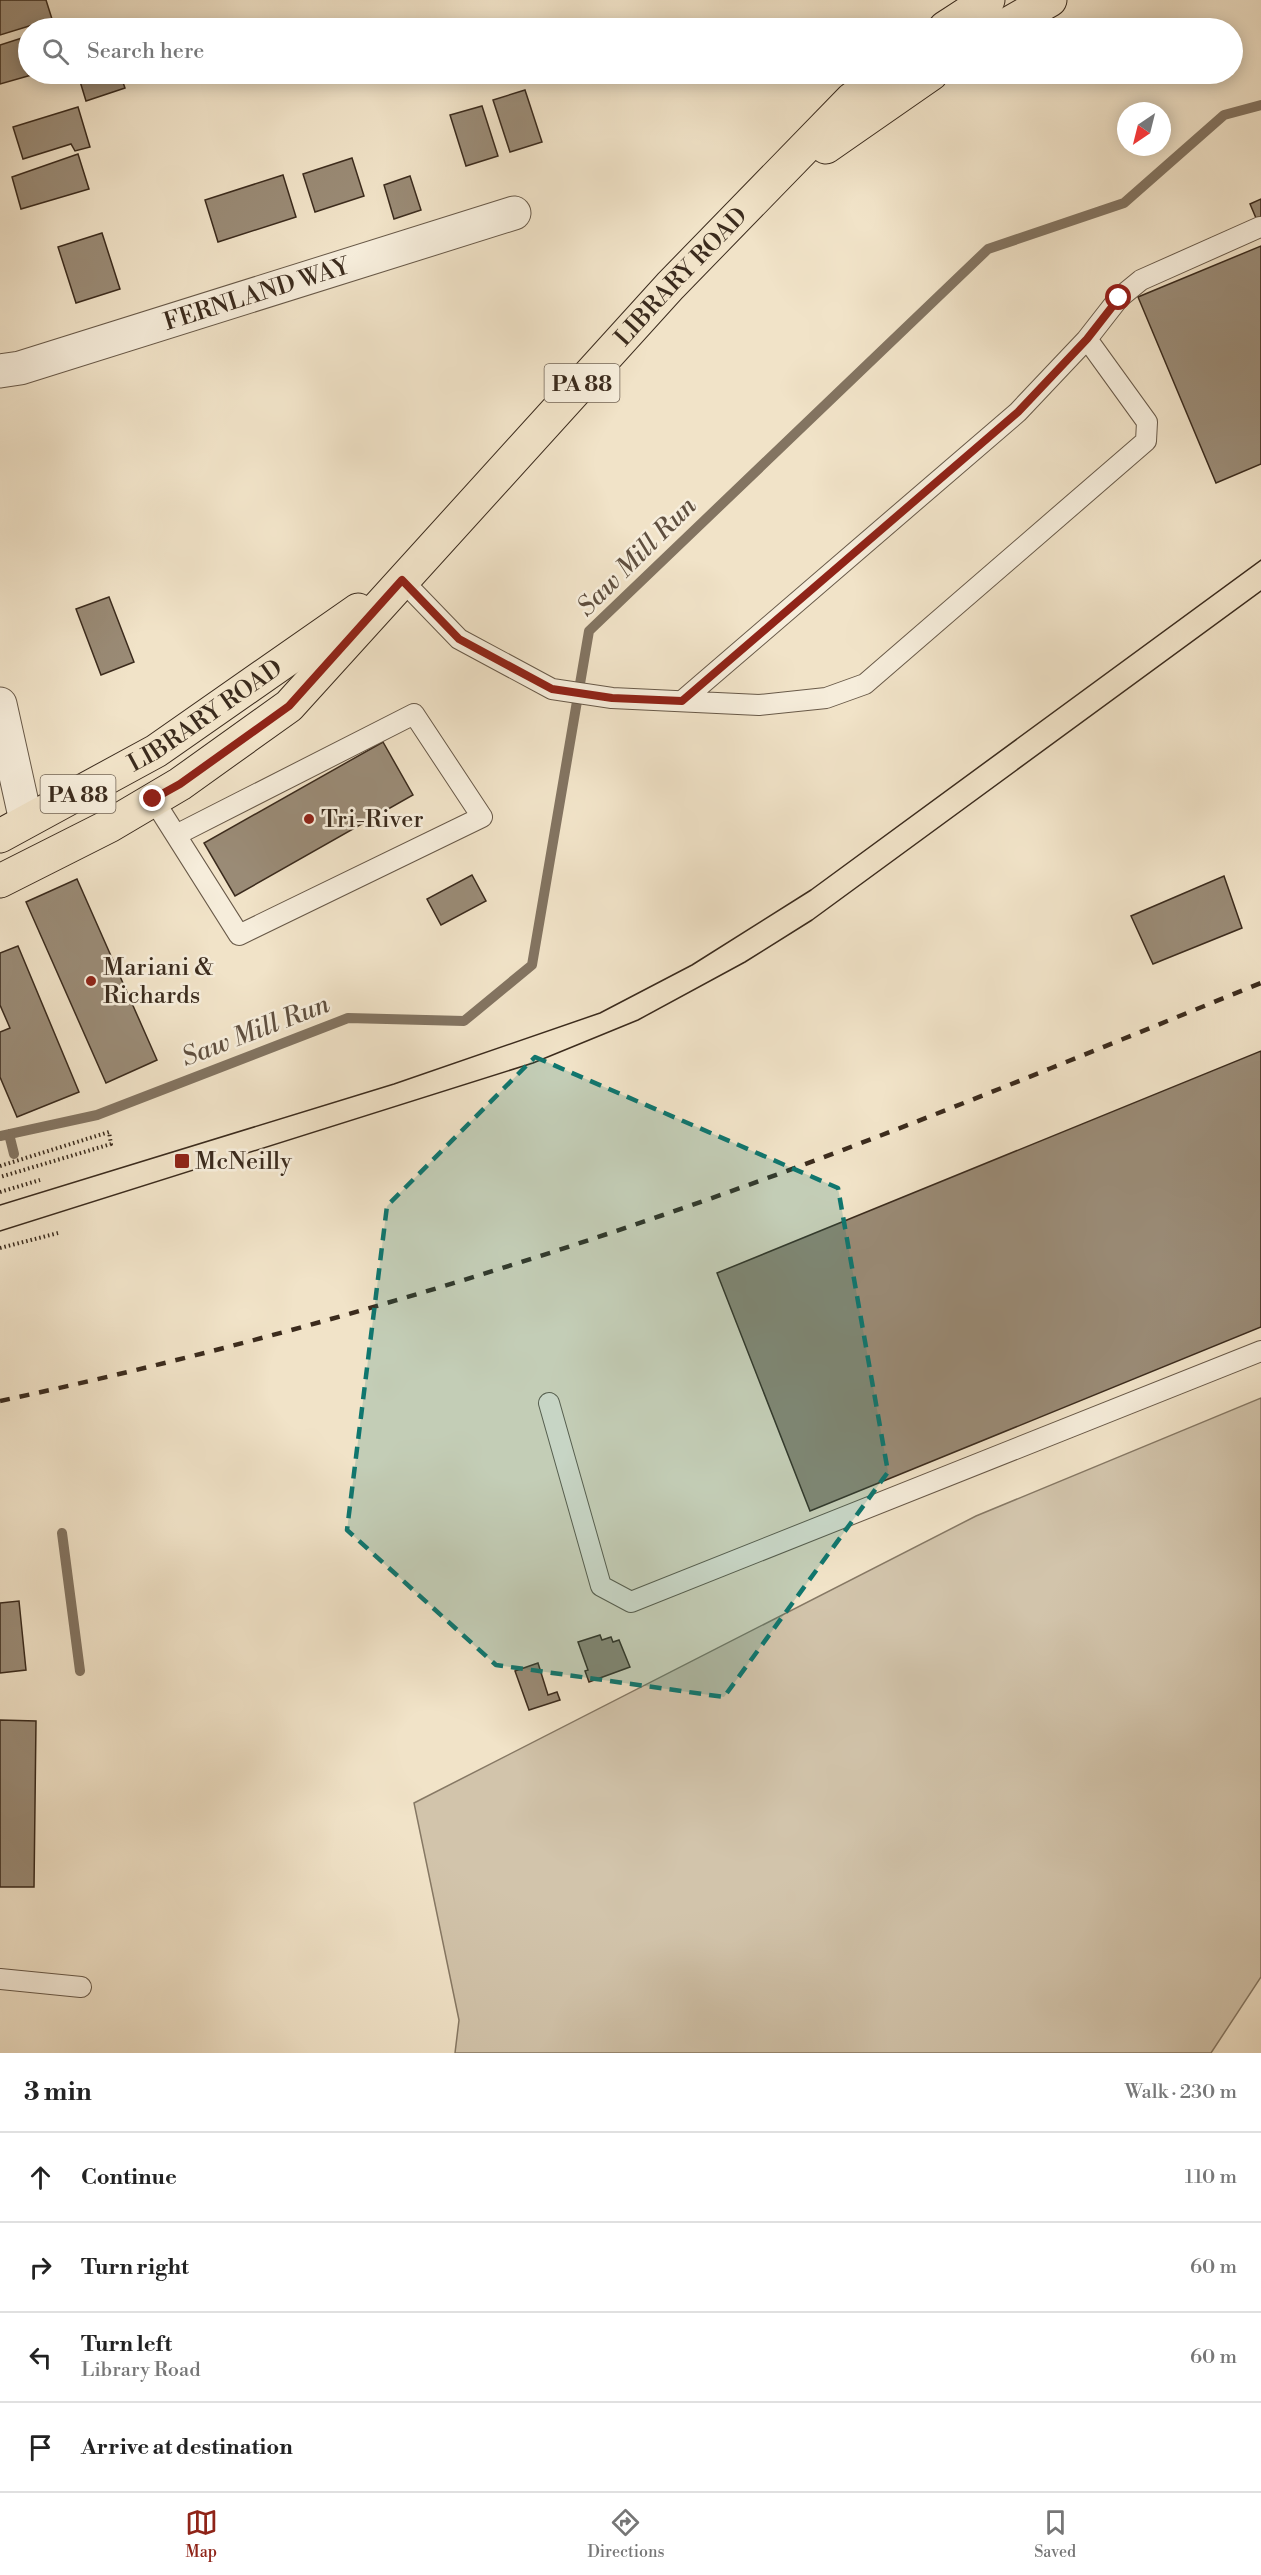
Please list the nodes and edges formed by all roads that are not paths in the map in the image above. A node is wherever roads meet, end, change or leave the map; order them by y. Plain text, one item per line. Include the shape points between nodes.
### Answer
1 (988, 0) edge
2 (1050, 0) edge
3 (960, 18) edge
4 (1018, 18) edge
5 (872, 84) edge
6 (917, 84) edge
7 (766, 190) junction
8 (513, 213) dead end
9 (1260, 227) edge
10 (1087, 339) junction
11 (0, 371) edge
12 (402, 580) junction
13 (682, 701) junction
14 (0, 704) edge
15 (153, 799) junction
16 (13, 828) edge
17 (176, 835) junction
18 (0, 881) edge
19 (1261, 1351) edge
20 (549, 1403) dead end
21 (0, 1979) edge
22 (81, 1987) dead end

1 - 3 main road
2 - 4 main road
5 - 7 main road, LIBRARY ROAD / PA 88 via 852,99
6 - 7 main road, LIBRARY ROAD / PA 88
7 - 12 main road, LIBRARY ROAD / PA 88 via 670,286
8 - 11 street, FERNLAND WAY via 20,368
9 - 10 lane via 1141,280 1119,298
10 - 13 lane via 1018,412
10 - 13 lane via 1147,422 1146,441 865,684 826,698 759,705
12 - 13 lane via 459,639 552,689 612,698
12 - 15 main road, LIBRARY ROAD / PA 88 via 289,706
12 - 16 main road, LIBRARY ROAD / PA 88 via 156,751
14 - 16 street
15 - 17 lane
15 - 18 main road, LIBRARY ROAD / PA 88 via 109,826
17 - 17 lane via 239,935 482,817 414,714
19 - 20 lane via 631,1602 601,1586
21 - 22 lane

